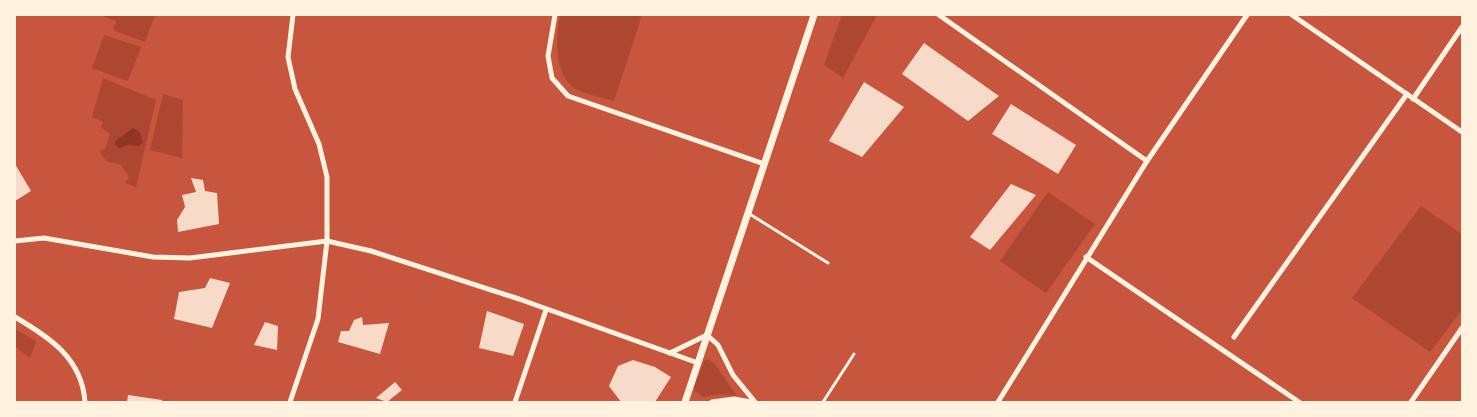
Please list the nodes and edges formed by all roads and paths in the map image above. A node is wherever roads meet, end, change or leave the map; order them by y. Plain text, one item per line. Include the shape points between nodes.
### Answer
1 (293, 15) edge
2 (555, 15) edge
3 (814, 15) edge
4 (939, 15) edge
5 (1247, 15) edge
6 (1292, 15) edge
7 (1462, 27) edge
8 (1407, 94) junction
9 (1413, 99) junction
10 (1462, 132) edge
11 (1147, 161) junction
12 (764, 164) junction
13 (748, 213) junction
14 (15, 241) edge
15 (327, 241) junction
16 (1086, 257) junction
17 (828, 263) dead end
18 (546, 310) junction
19 (15, 317) edge
20 (1462, 328) edge
21 (708, 335) junction
22 (1234, 337) dead end
23 (669, 353) junction
24 (854, 354) dead end
25 (698, 363) junction
26 (85, 402) edge
27 (290, 402) edge
28 (515, 402) edge
29 (685, 402) edge
30 (712, 402) edge
31 (751, 402) edge
32 (755, 402) edge
33 (823, 402) edge
34 (998, 402) edge
35 (1299, 402) edge
36 (1411, 402) edge

1 - 15 street via 288,57 295,89 319,144 326,177
2 - 12 street via 548,56 552,78 568,96
3 - 12 street
4 - 11 street
5 - 11 street
6 - 8 street
7 - 9 street
8 - 9 street
8 - 22 street
9 - 10 street
11 - 16 street
12 - 13 street
13 - 17 lane
13 - 21 street
14 - 15 street via 44,238 153,257 190,258
15 - 18 street via 372,251
15 - 27 street via 318,319
16 - 34 street
16 - 35 street
18 - 23 street
18 - 28 street
19 - 26 street via 48,336 64,350 77,372
20 - 36 street
21 - 23 street
21 - 25 street
21 - 32 street
23 - 25 street
24 - 33 lane
25 - 29 street
30 - 31 street via 734,399

